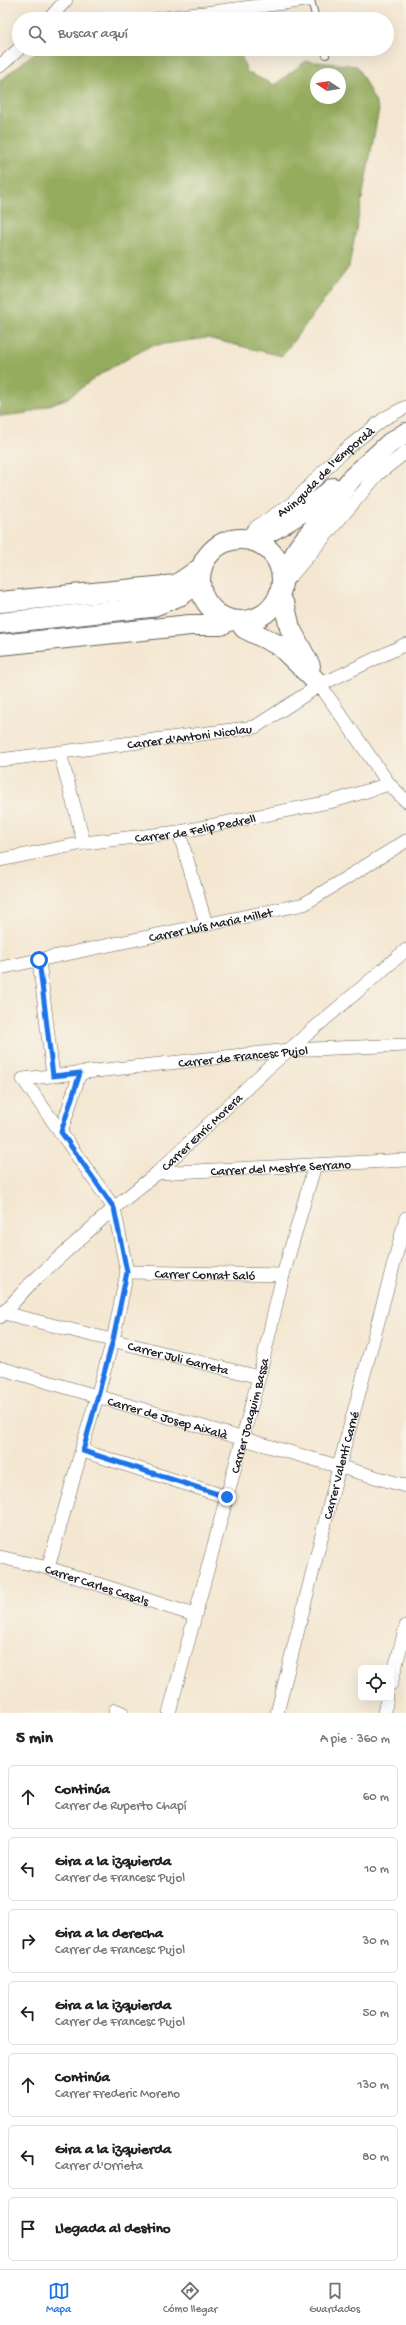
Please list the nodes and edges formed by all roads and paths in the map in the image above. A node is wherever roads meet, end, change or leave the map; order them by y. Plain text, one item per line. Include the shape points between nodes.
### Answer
1 (66, 0) edge
2 (307, 0) edge
3 (312, 0) edge
4 (55, 12) edge
5 (212, 12) edge
6 (315, 12) edge
7 (12, 55) edge
8 (0, 66) edge
9 (406, 407) edge
10 (406, 424) edge
11 (406, 433) edge
12 (406, 452) edge
13 (250, 540) junction
14 (200, 575) junction
15 (281, 588) junction
16 (0, 602) edge
17 (230, 619) junction
18 (0, 623) edge
19 (0, 631) edge
20 (406, 644) edge
21 (0, 645) edge
22 (320, 685) junction
23 (60, 753) junction
24 (0, 760) edge
25 (389, 784) junction
26 (406, 801) edge
27 (178, 832) junction
28 (406, 841) edge
29 (84, 843) junction
30 (0, 860) edge
31 (206, 924) junction
32 (406, 950) edge
33 (39, 960) junction
34 (0, 968) edge
35 (406, 1045) edge
36 (289, 1050) junction
37 (80, 1073) junction
38 (53, 1076) junction
39 (61, 1132) junction
40 (406, 1160) edge
41 (315, 1165) junction
42 (156, 1173) junction
43 (114, 1208) junction
44 (406, 1218) edge
45 (127, 1272) junction
46 (283, 1275) junction
47 (2, 1315) edge
48 (113, 1340) junction
49 (0, 1368) edge
50 (259, 1377) junction
51 (98, 1396) junction
52 (243, 1439) junction
53 (83, 1451) junction
54 (339, 1467) junction
55 (406, 1486) edge
56 (227, 1497) junction
57 (0, 1557) edge
58 (48, 1568) junction
59 (194, 1615) junction
60 (406, 1626) edge
61 (394, 1672) edge
62 (387, 1701) edge
63 (169, 1713) edge
64 (277, 1713) edge
65 (384, 1713) edge

1 - 4 street
2 - 5 street
3 - 6 lane
7 - 8 street
9 - 13 street, Avinguda de l'Empordà via 385,418 342,453 294,502 255,528
10 - 13 main road via 377,444 318,501 290,521
11 - 15 main road via 390,443 352,478 298,548
12 - 15 street via 378,474
13 - 14 main road via 234,539 223,542 210,553
13 - 15 main road via 266,547 275,557 280,569
14 - 16 main road via 176,585
14 - 17 main road via 202,594 208,606
14 - 18 main road via 181,595 151,607
15 - 17 main road via 271,609 262,615 257,618
15 - 22 main road via 290,628
17 - 19 main road via 189,612
17 - 21 main road via 221,624
17 - 22 main road via 280,646
20 - 22 street, Carrer d'Antoni Nicolau
22 - 23 street, Carrer d'Antoni Nicolau via 254,726
22 - 25 street
23 - 24 street, Carrer d'Antoni Nicolau
23 - 29 street
25 - 26 street
25 - 27 street, Carrer de Felip Pedrell via 334,801
27 - 29 street, Carrer de Felip Pedrell
27 - 31 street
28 - 31 street, Carrer Lluís Maria Millet via 304,904
29 - 30 street, Carrer de Felip Pedrell
31 - 33 street, Carrer Lluís Maria Millet
32 - 36 street, Carrer Enric Morera
33 - 34 street, Carrer Lluís Maria Millet
33 - 38 street
35 - 36 street, Carrer de Francesc Pujol
36 - 37 street, Carrer de Francesc Pujol
36 - 42 street, Carrer Enric Morera
37 - 38 street, Carrer de Francesc Pujol
37 - 39 street
38 - 39 street, Carrer de Francesc Pujol via 23,1079
39 - 43 street, Carrer de Francesc Pujol
40 - 41 street, Carrer del Mestre Serrano
41 - 42 street, Carrer del Mestre Serrano
41 - 46 street, Carrer Joaquim Bassa
42 - 43 street, Carrer Enric Morera
43 - 45 street
43 - 47 street, Carrer Enric Morera via 30,1284
44 - 54 street, Carrer Valentí Carné
45 - 46 street, Carrer Conrat Saló
45 - 48 street
46 - 50 street, Carrer Joaquim Bassa
47 - 48 street, Carrer Juli Garreta
48 - 50 street, Carrer Juli Garreta
48 - 51 street
49 - 51 street, Carrer de Josep Aixalà
50 - 52 street, Carrer Joaquim Bassa
51 - 52 street, Carrer de Josep Aixalà
51 - 53 street
52 - 54 street, Carrer de Josep Aixalà
52 - 56 street, Carrer Joaquim Bassa
53 - 56 street
53 - 58 street
54 - 55 street, Carrer de Josep Aixalà
54 - 64 street, Carrer Valentí Carné
56 - 59 street, Carrer Joaquim Bassa
57 - 58 street, Carrer Carles Casals
58 - 59 street, Carrer Carles Casals
59 - 63 street, Carrer Joaquim Bassa
60 - 61 street
62 - 65 street

